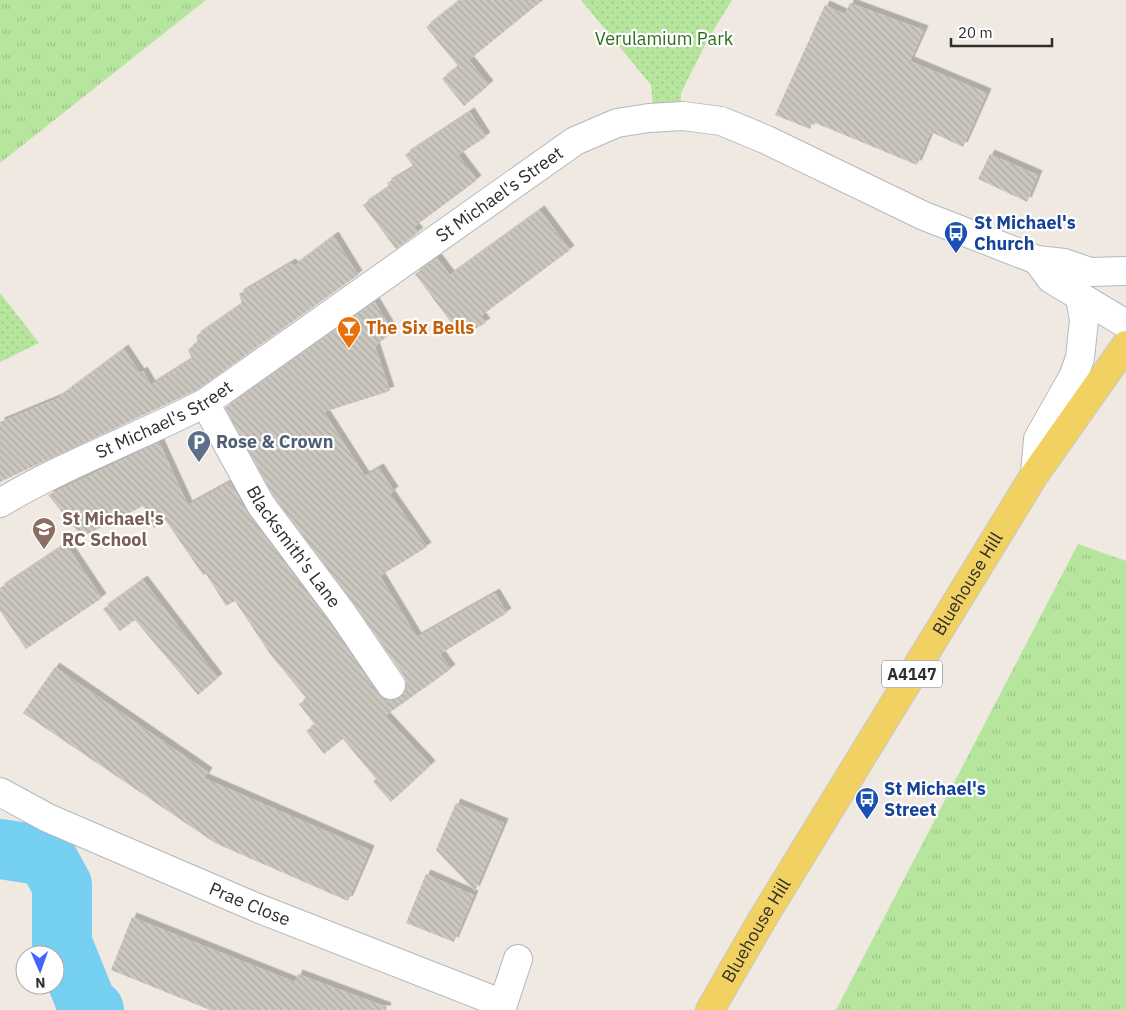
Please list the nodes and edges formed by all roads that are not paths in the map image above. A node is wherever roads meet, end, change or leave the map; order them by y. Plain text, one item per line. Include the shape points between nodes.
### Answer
1 (1037, 260) junction
2 (1126, 271) edge
3 (1080, 297) junction
4 (1126, 324) edge
5 (1126, 345) edge
6 (205, 403) junction
7 (1035, 474) junction
8 (0, 504) edge
9 (391, 685) dead end
10 (0, 792) edge
11 (518, 959) dead end
12 (502, 1007) edge
13 (710, 1010) edge

1 - 2 street, St Michael's Street via 1064,263 1090,272
1 - 3 street via 1051,279
1 - 6 street, St Michael's Street via 924,216 721,121 683,116 616,123 575,141
3 - 4 street
3 - 7 street via 1084,320 1080,358 1073,377 1038,439
5 - 7 main road, Bluehouse Hill / A4147
6 - 8 street, St Michael's Street via 52,475
6 - 9 street, Blacksmith's Lane via 261,505
7 - 13 main road, Bluehouse Hill / A4147
10 - 12 street, Prae Close via 48,818 158,866
11 - 12 street, Prae Close

